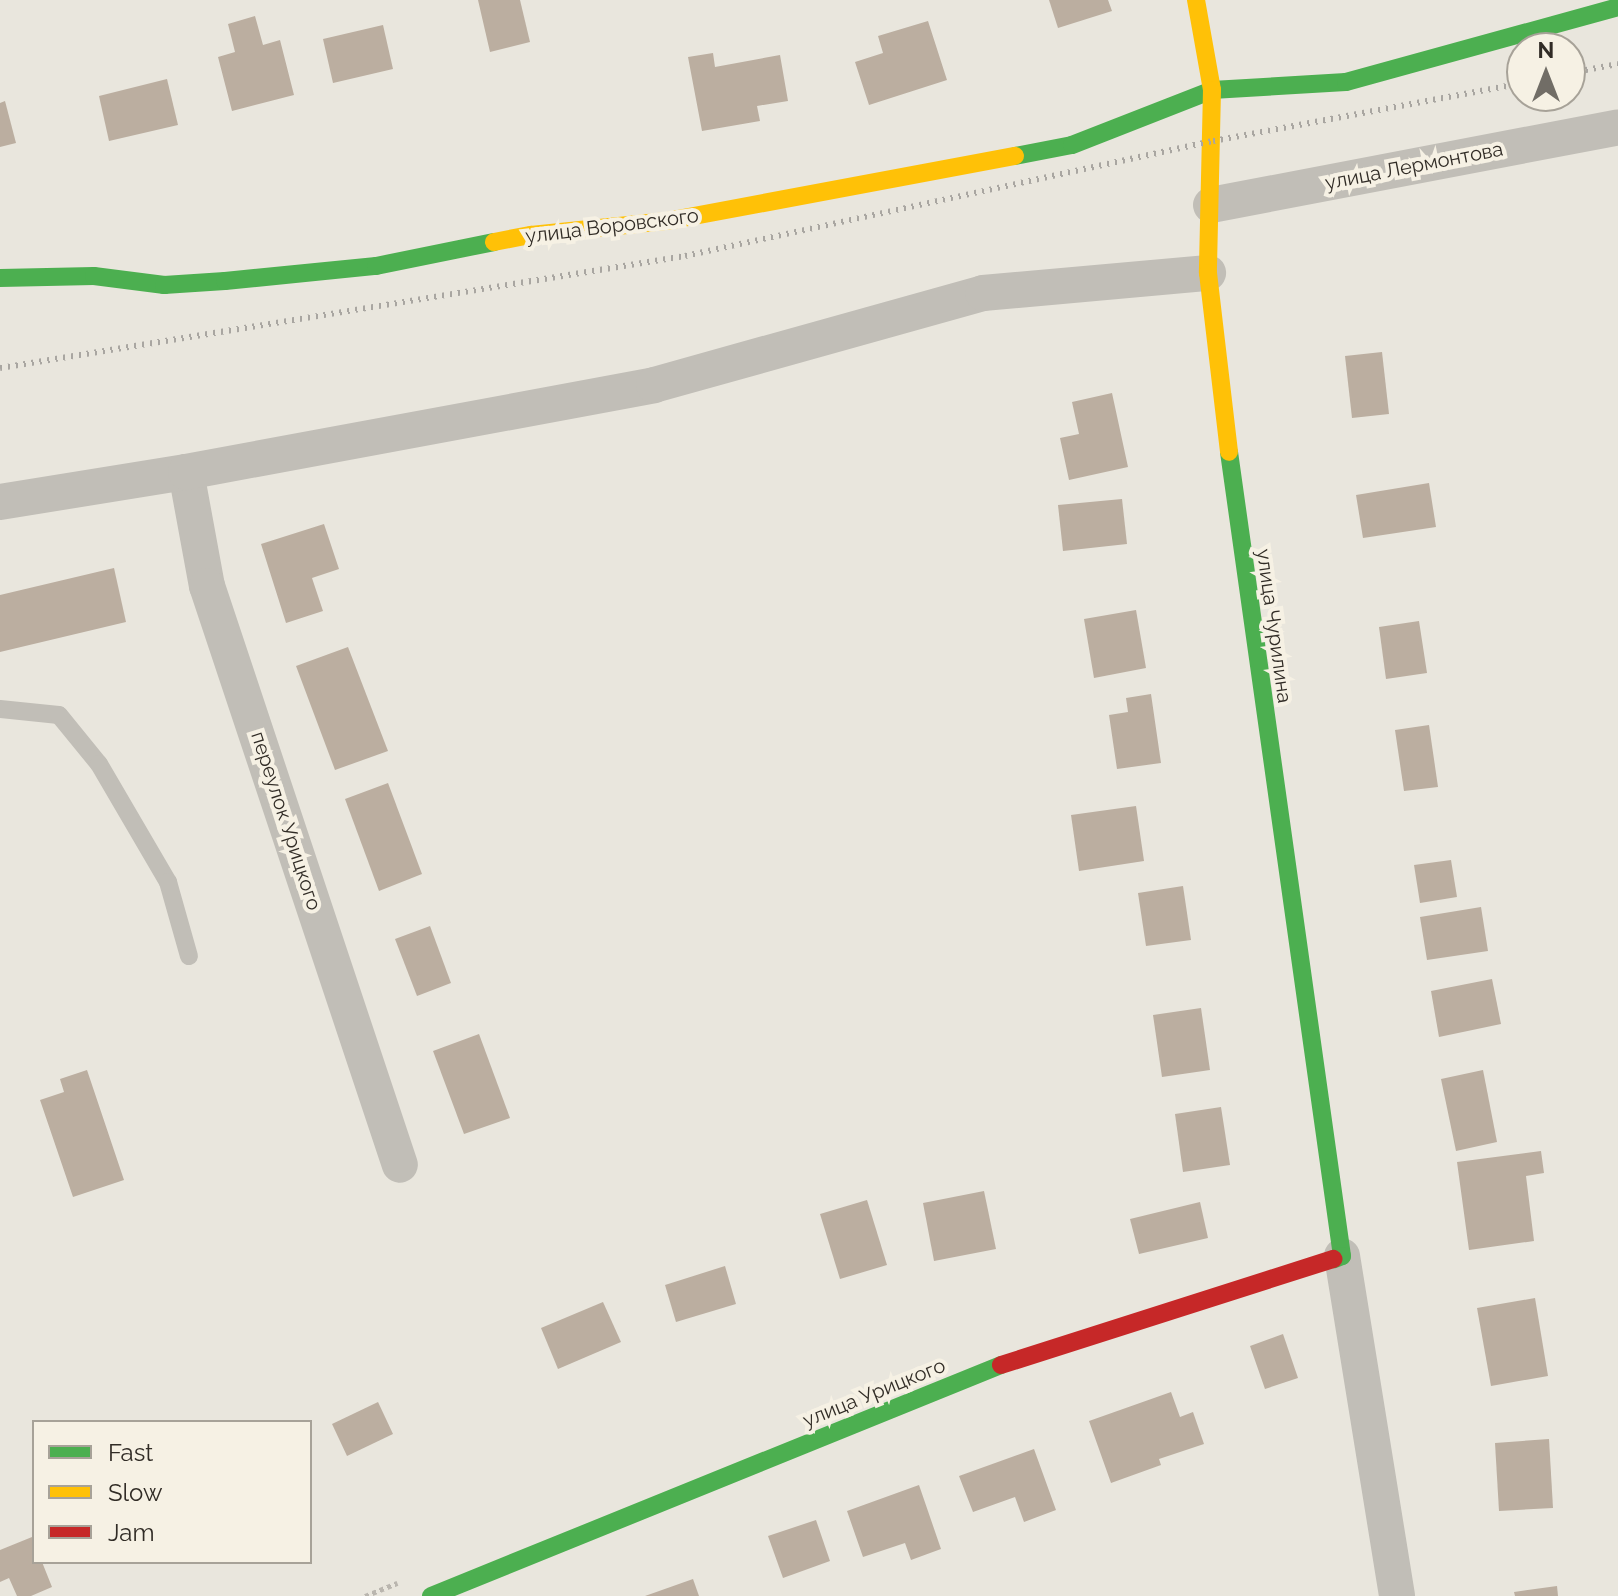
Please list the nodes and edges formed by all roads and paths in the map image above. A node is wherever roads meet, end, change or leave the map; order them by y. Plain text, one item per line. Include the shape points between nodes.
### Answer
1 (1196, 0) edge
2 (1618, 7) edge
3 (1212, 90) junction
4 (1618, 127) edge
5 (1211, 205) junction
6 (1208, 273) junction
7 (0, 278) edge
8 (186, 472) junction
9 (0, 502) edge
10 (0, 709) edge
11 (189, 956) dead end
12 (400, 1165) dead end
13 (1342, 1256) junction
14 (431, 1596) edge
15 (1397, 1596) edge

1 - 3 street, улица Чурилина
2 - 3 street, улица Воровского via 1346,82
3 - 5 street, улица Чурилина
3 - 7 street, улица Воровского via 1072,145 667,221 531,235 376,266 225,281 164,285 94,276
4 - 5 street, улица Лермонтова
5 - 6 street, улица Чурилина
6 - 8 street via 983,293 654,385
6 - 13 street, улица Чурилина via 1241,555
8 - 9 street
8 - 12 street, переулок Урицкого via 207,586
10 - 11 lane via 59,715 99,764 168,882
13 - 14 street, улица Урицкого via 1013,1360
13 - 15 street

